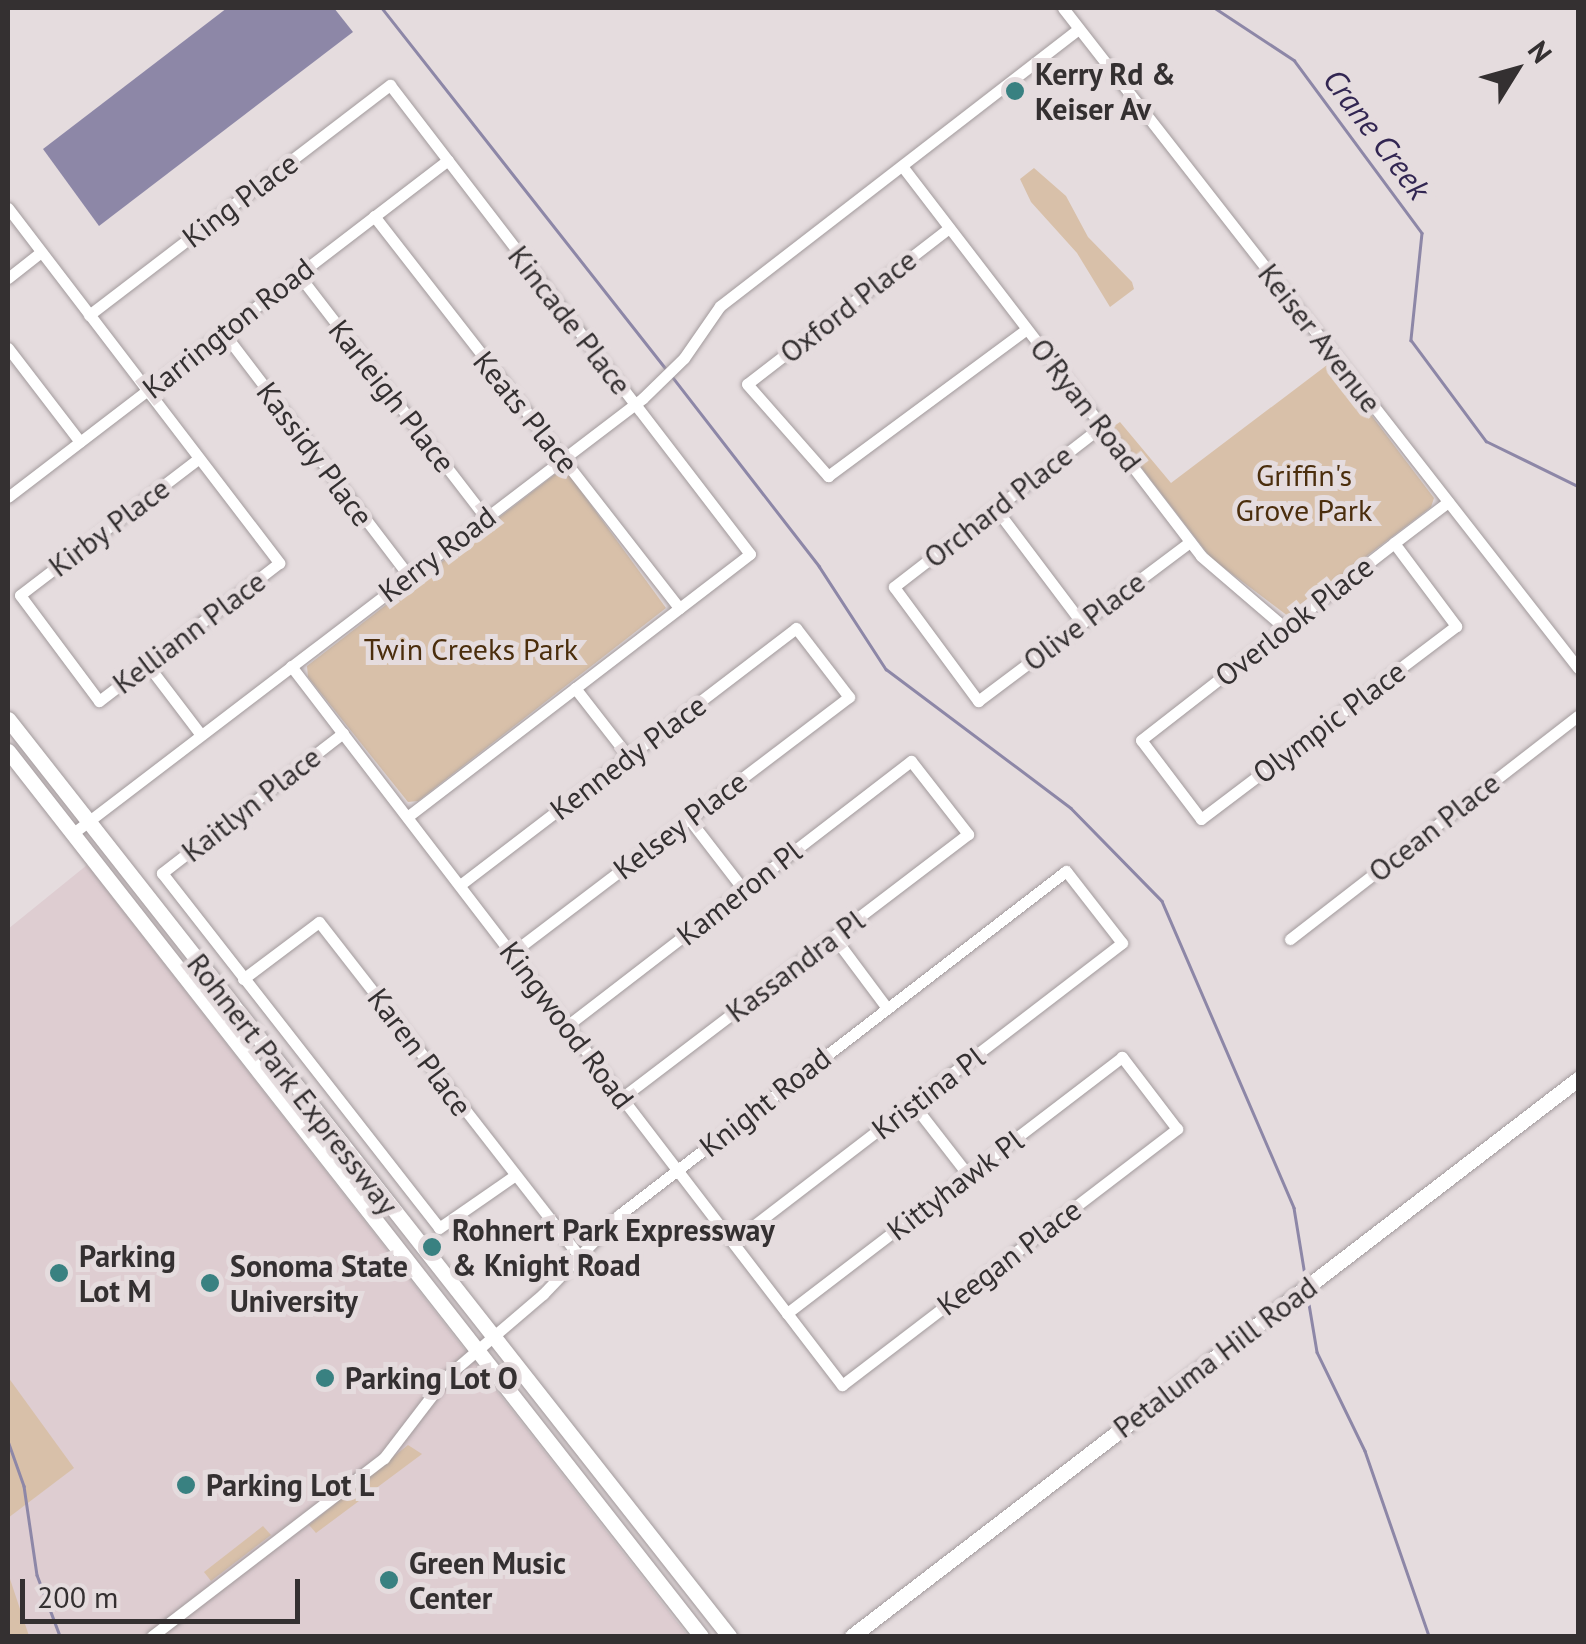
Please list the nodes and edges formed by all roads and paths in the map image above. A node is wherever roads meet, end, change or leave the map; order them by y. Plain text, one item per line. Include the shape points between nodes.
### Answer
1 (1062, 8) edge
2 (1079, 29) junction
3 (390, 86) joint
4 (448, 160) junction
5 (902, 166) junction
6 (8, 208) edge
7 (374, 216) junction
8 (949, 228) junction
9 (41, 252) junction
10 (298, 274) junction
11 (8, 278) edge
12 (89, 314) junction
13 (1026, 329) junction
14 (223, 332) junction
15 (8, 348) edge
16 (148, 390) junction
17 (635, 404) junction
18 (1102, 426) junction
19 (80, 442) junction
20 (199, 458) junction
21 (562, 459) junction
22 (8, 497) edge
23 (1448, 502) junction
24 (996, 508) junction
25 (485, 517) junction
26 (1190, 542) junction
27 (1394, 543) junction
28 (408, 575) junction
29 (679, 608) junction
30 (1082, 622) junction
31 (796, 628) joint
32 (1285, 628) junction
33 (147, 664) junction
34 (291, 666) junction
35 (1578, 668) edge
36 (575, 688) junction
37 (978, 700) joint
38 (99, 701) joint
39 (1578, 716) edge
40 (8, 719) edge
41 (343, 733) junction
42 (202, 735) junction
43 (1141, 740) joint
44 (8, 751) edge
45 (628, 756) junction
46 (407, 818) junction
47 (689, 819) junction
48 (88, 822) junction
49 (72, 834) junction
50 (968, 834) joint
51 (460, 885) junction
52 (743, 889) junction
53 (834, 936) junction
54 (1290, 938) dead end
55 (1122, 943) joint
56 (512, 953) junction
57 (242, 978) junction
58 (887, 1008) junction
59 (568, 1025) junction
60 (1122, 1058) joint
61 (1578, 1079) edge
62 (622, 1098) junction
63 (913, 1104) junction
64 (676, 1170) junction
65 (968, 1175) junction
66 (514, 1176) junction
67 (732, 1242) junction
68 (579, 1256) junction
69 (788, 1313) junction
70 (491, 1336) junction
71 (476, 1348) junction
72 (842, 1385) joint
73 (152, 1636) edge
74 (701, 1636) edge
75 (729, 1636) edge
76 (852, 1636) edge

1 - 2 street, Keiser Avenue
2 - 5 street
2 - 23 street, Keiser Avenue
3 - 4 street, Kincade Place
3 - 12 street, King Place
4 - 7 street, Karrington Road
4 - 17 street, Kincade Place
5 - 8 street, O'Ryan Road
5 - 17 street, Kerry Road via 720,306 684,358
6 - 9 street
7 - 10 street, Karrington Road
7 - 21 street, Keats Place
8 - 13 street, O'Ryan Road
8 - 13 street, Oxford Place via 747,384 828,476
9 - 11 street
9 - 12 street
10 - 14 street, Karrington Road
10 - 25 street, Karleigh Place
12 - 16 street
13 - 18 street, O'Ryan Road
14 - 16 street, Karrington Road
14 - 28 street, Kassidy Place
15 - 19 street
16 - 19 street, Karrington Road
16 - 20 street
17 - 21 street, Kerry Road
17 - 29 street, Kincade Place via 750,554
18 - 24 street, Orchard Place
18 - 26 street, O'Ryan Road
19 - 22 street, Karrington Road
20 - 33 street, Kelliann Place via 279,564
20 - 38 street, Kirby Place via 20,596
21 - 25 street, Kerry Road
21 - 29 street, Keats Place
23 - 27 street, Overlook Place
23 - 35 street, Keiser Avenue
24 - 30 street
24 - 37 street, Orchard Place via 894,586
25 - 28 street, Kerry Road
26 - 30 street, Olive Place
26 - 32 street, O'Ryan Road via 1223,580
27 - 32 street, Overlook Place
27 - 43 street, Olympic Place via 1456,626 1201,819
28 - 34 street, Kerry Road
29 - 36 street
30 - 37 street, Olive Place
31 - 45 street, Kennedy Place
31 - 47 street, Kelsey Place via 849,697
32 - 43 street, Overlook Place
33 - 38 street, Kelliann Place
33 - 42 street
34 - 41 street, Kingwood Road
34 - 42 street, Kerry Road
36 - 45 street
36 - 46 street
39 - 54 street, Ocean Place
40 - 48 main road, Rohnert Park Expressway
41 - 46 street, Kingwood Road
41 - 57 street, Kaitlyn Place via 162,873
42 - 48 street, Kerry Road
44 - 49 main road, Rohnert Park Expressway
45 - 51 street, Kennedy Place
46 - 51 street, Kingwood Road
47 - 52 street
47 - 56 street, Kelsey Place
48 - 49 street, Kerry Road
48 - 70 main road, Rohnert Park Expressway
49 - 71 main road, Rohnert Park Expressway
50 - 52 street, Kameron Pl via 911,761
50 - 53 street, Kassandra Pl
51 - 56 street, Kingwood Road
52 - 59 street, Kameron Pl
53 - 58 street
53 - 62 street, Kassandra Pl
55 - 58 street, Knight Road via 1066,870
55 - 63 street, Kristina Pl
56 - 59 street, Kingwood Road
57 - 66 street, Kaitlyn Place via 439,1228
57 - 66 street, Karen Place via 319,922
58 - 64 street, Knight Road
59 - 62 street, Kingwood Road
60 - 65 street, Kittyhawk Pl
60 - 72 street, Keegan Place via 1177,1129
61 - 76 main road, Petaluma Hill Road
62 - 64 street, Kingwood Road
63 - 65 street
63 - 67 street, Kristina Pl
64 - 67 street, Kingwood Road
64 - 68 street, Knight Road
65 - 69 street, Kittyhawk Pl
66 - 68 street, Karen Place
67 - 69 street, Kingwood Road
68 - 70 street, Knight Road
69 - 72 street, Kingwood Road
70 - 71 street, Knight Road
70 - 75 main road, Rohnert Park Expressway
71 - 73 street, Knight Road via 384,1458
71 - 74 main road, Rohnert Park Expressway

